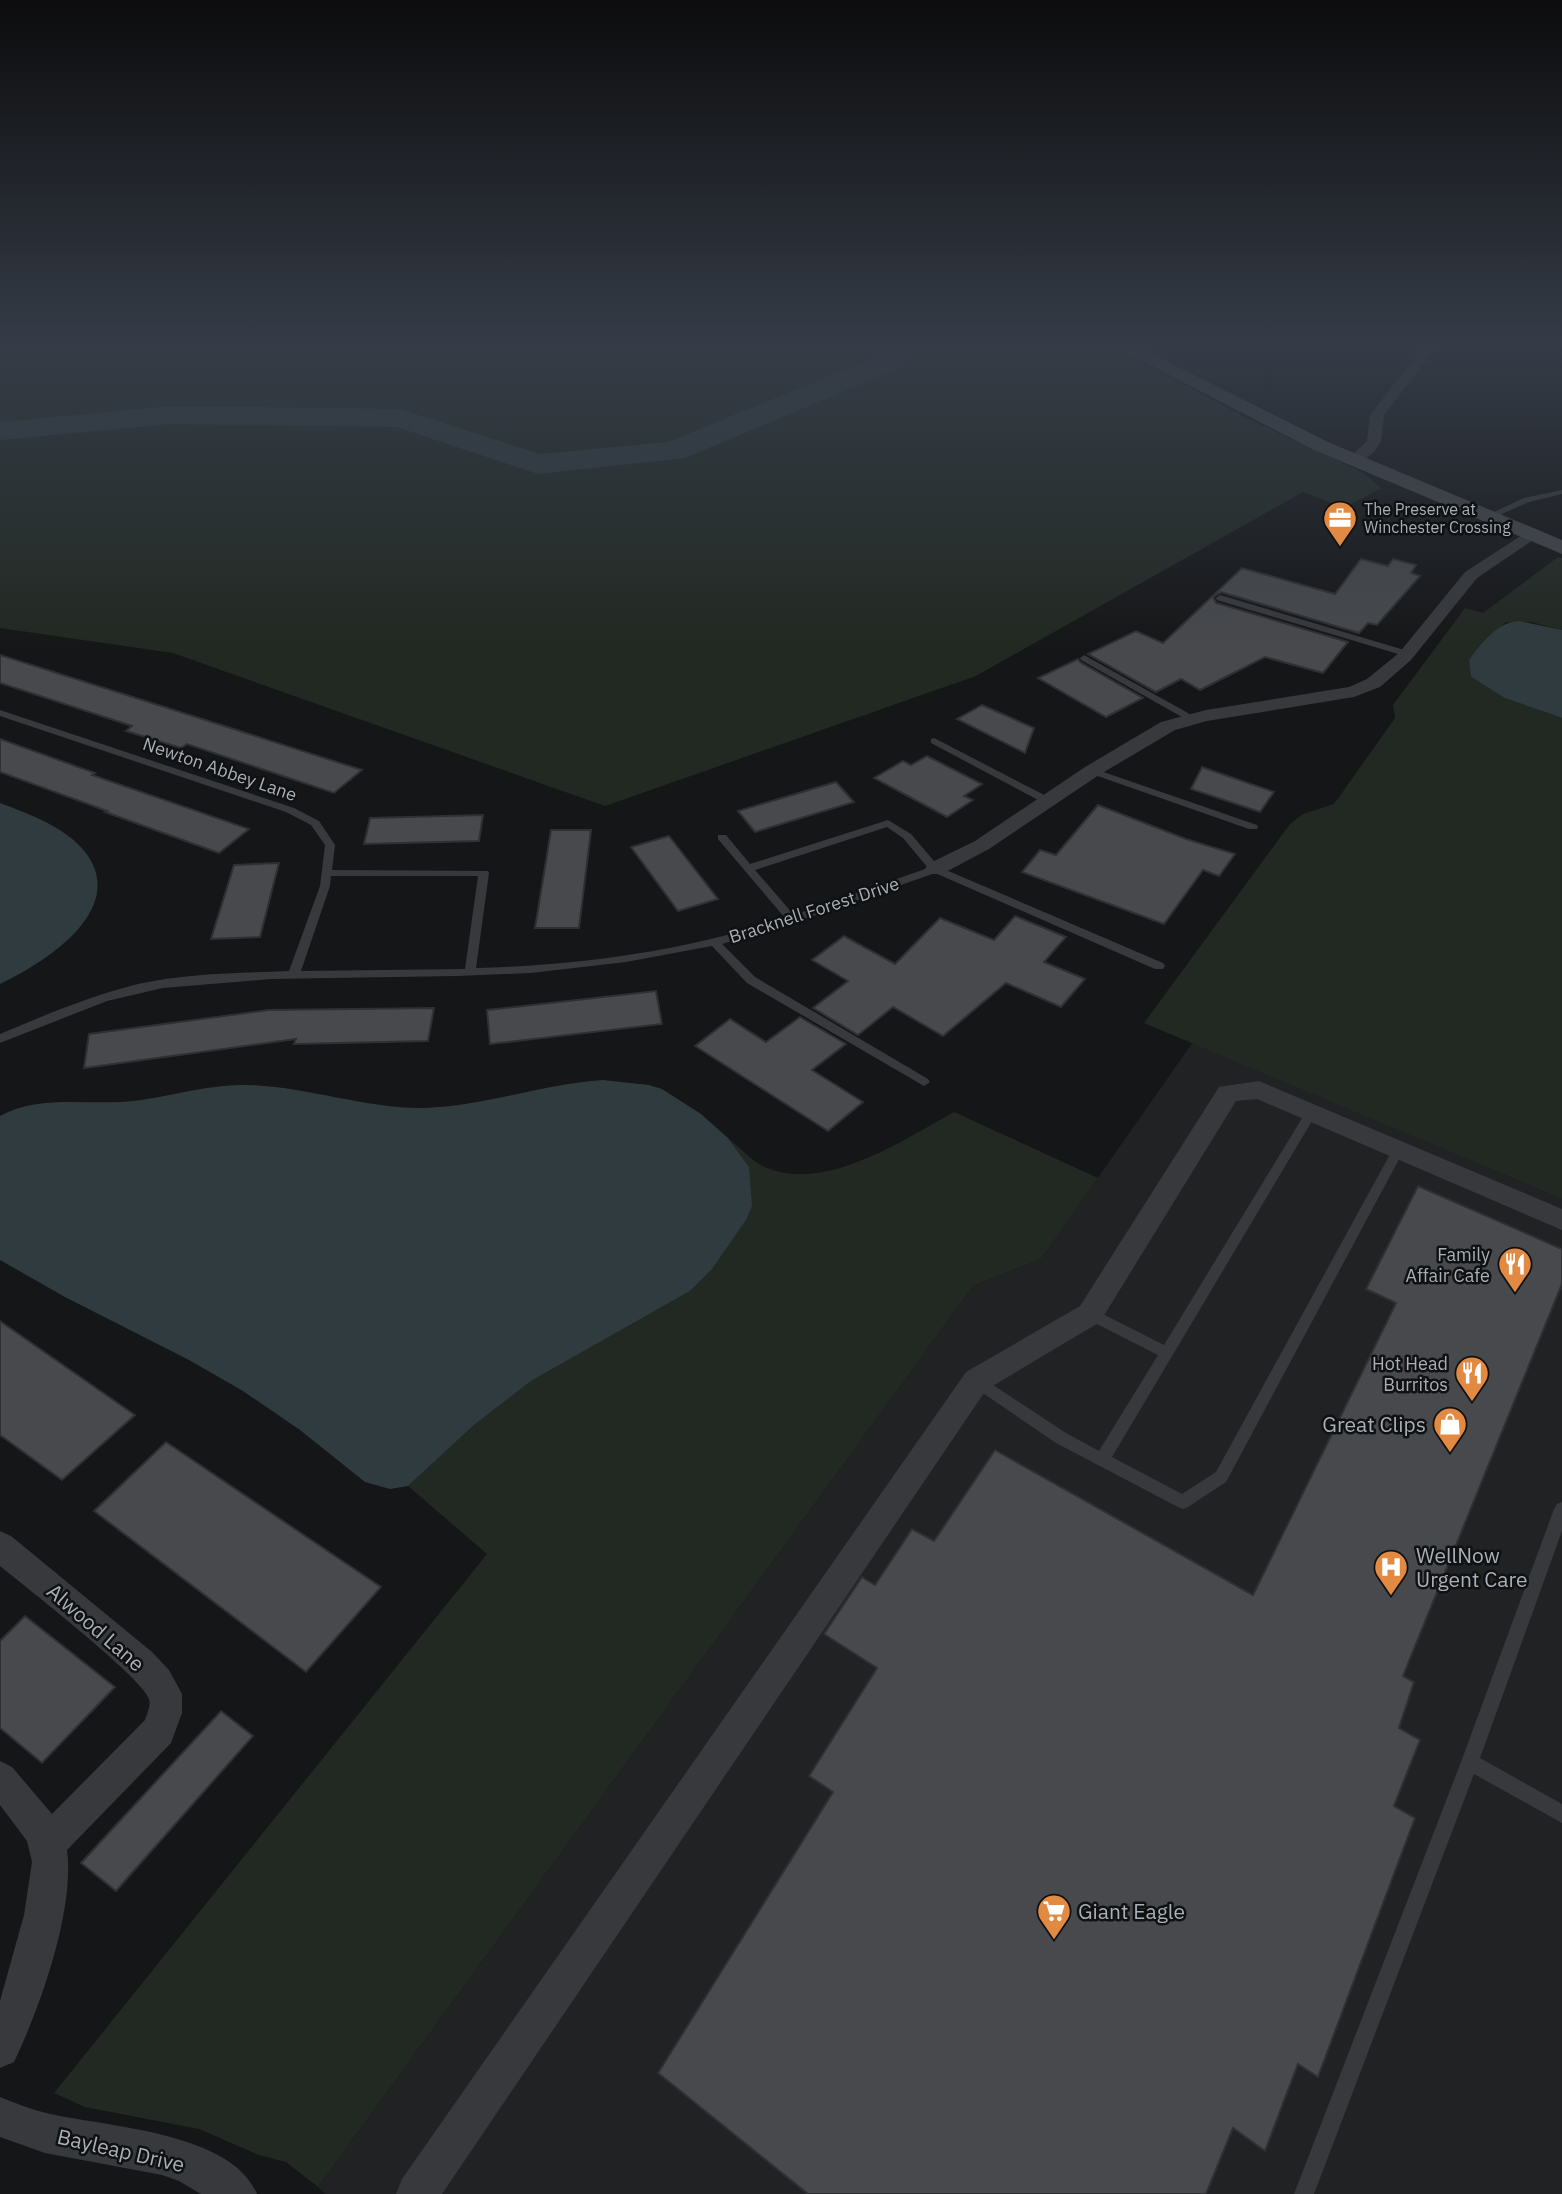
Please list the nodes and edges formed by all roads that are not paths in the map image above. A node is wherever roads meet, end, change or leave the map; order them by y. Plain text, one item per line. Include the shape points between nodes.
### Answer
1 (1318, 444) edge
2 (1372, 444) edge
3 (1354, 461) junction
4 (1562, 492) edge
5 (1485, 518) junction
6 (1530, 535) junction
7 (1562, 548) edge
8 (1220, 598) dead end
9 (1408, 654) junction
10 (1084, 658) dead end
11 (0, 713) edge
12 (1192, 719) junction
13 (934, 741) dead end
14 (1092, 771) junction
15 (1048, 801) junction
16 (1253, 827) dead end
17 (722, 837) dead end
18 (749, 869) junction
19 (935, 869) junction
20 (327, 873) junction
21 (792, 920) junction
22 (714, 942) junction
23 (1159, 966) dead end
24 (470, 972) junction
25 (294, 974) junction
26 (0, 1038) edge
27 (924, 1082) dead end
28 (1311, 1113) junction
29 (1398, 1150) junction
30 (1562, 1220) edge
31 (1090, 1314) junction
32 (1167, 1353) junction
33 (976, 1381) junction
34 (1102, 1460) junction
35 (1562, 1509) edge
36 (0, 1546) edge
37 (1470, 1762) junction
38 (0, 1779) edge
39 (1562, 1814) edge
40 (48, 1844) junction
41 (0, 2048) edge
42 (0, 2117) edge
43 (432, 2188) edge
44 (236, 2194) edge
45 (1304, 2194) edge

1 - 3 main road
2 - 3 street
3 - 5 main road
4 - 5 lane via 1527,499
5 - 6 main road
6 - 7 main road
6 - 9 street, Bracknell Forest Drive via 1471,575
8 - 9 lane
9 - 12 street, Bracknell Forest Drive via 1382,680 1354,692
10 - 12 lane
11 - 20 lane, Newton Abbey Lane via 303,816 324,833 330,845
12 - 14 street, Bracknell Forest Drive via 1168,726
13 - 15 lane
14 - 15 street, Bracknell Forest Drive
14 - 16 lane
15 - 19 street, Bracknell Forest Drive via 982,845
17 - 18 lane
18 - 19 lane via 888,823 907,836
18 - 21 lane
19 - 21 lane, Bracknell Forest Drive
19 - 23 lane
20 - 24 lane via 484,873
20 - 25 lane, Newton Abbey Lane
21 - 22 lane, Bracknell Forest Drive
22 - 24 lane, Bracknell Forest Drive via 599,962
22 - 27 lane via 751,980
24 - 25 lane, Bracknell Forest Drive
25 - 26 lane, Bracknell Forest Drive via 139,988
28 - 29 street
28 - 31 street via 1259,1090 1228,1093
28 - 32 lane
29 - 30 street
29 - 34 lane via 1221,1477 1183,1502
31 - 32 lane
31 - 33 street
32 - 34 lane
33 - 34 lane
33 - 43 street
35 - 37 lane
36 - 40 street, Alwood Lane via 143,1665 165,1692 166,1711 159,1731
37 - 39 lane
37 - 45 lane
38 - 40 street via 18,1797
40 - 41 street via 49,1870 38,1937 9,2034
42 - 44 street, Bayleap Drive via 61,2137 187,2163

